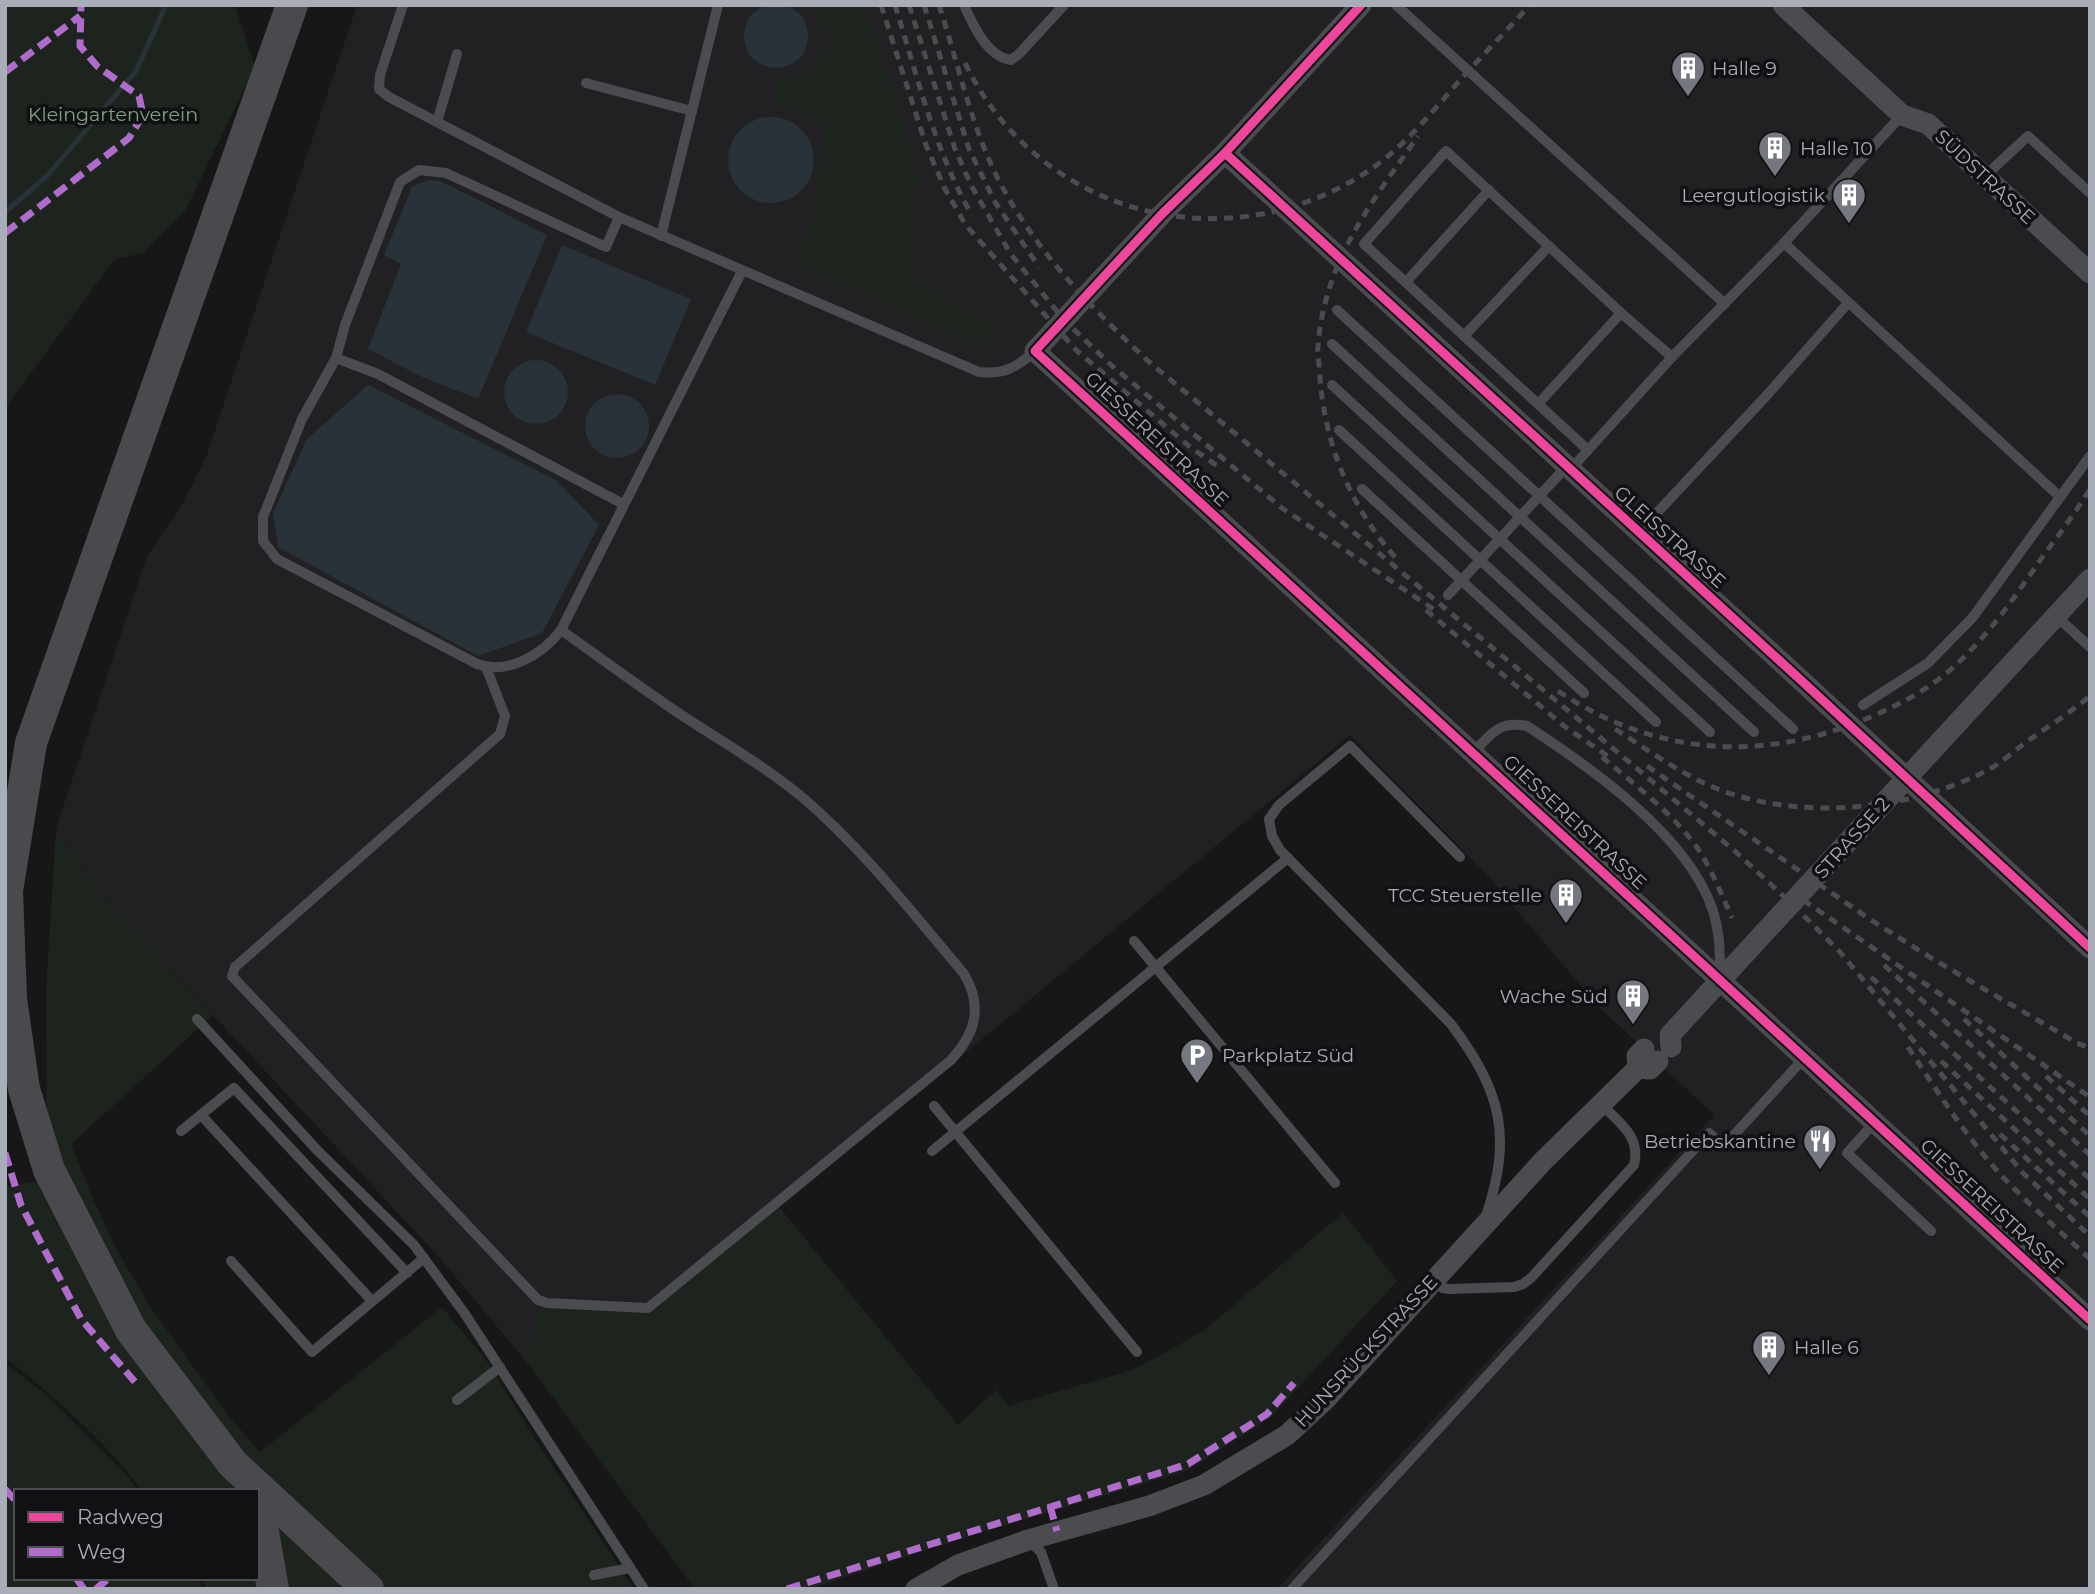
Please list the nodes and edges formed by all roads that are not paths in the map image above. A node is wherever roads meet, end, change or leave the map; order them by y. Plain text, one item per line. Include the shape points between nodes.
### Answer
1 (292, 5) edge
2 (403, 5) edge
3 (718, 5) edge
4 (964, 5) edge
5 (1064, 5) edge
6 (1396, 5) edge
7 (1783, 5) edge
8 (1356, 7) edge
9 (457, 54) dead end
10 (586, 83) dead end
11 (692, 111) junction
12 (1902, 115) junction
13 (437, 122) junction
14 (1225, 153) junction
15 (1985, 176) junction
16 (1489, 190) junction
17 (2090, 192) edge
18 (619, 217) junction
19 (661, 236) junction
20 (1784, 243) junction
21 (1549, 246) junction
22 (742, 271) junction
23 (2090, 273) edge
24 (1406, 282) junction
25 (1849, 303) junction
26 (1725, 304) junction
27 (1337, 310) dead end
28 (1621, 313) junction
29 (1464, 336) junction
30 (1332, 344) dead end
31 (1035, 351) junction
32 (1672, 357) junction
33 (336, 358) junction
34 (1332, 385) dead end
35 (1538, 404) junction
36 (1339, 430) dead end
37 (1588, 450) junction
38 (2090, 456) edge
39 (1568, 469) junction
40 (1362, 489) dead end
41 (1539, 496) junction
42 (2060, 497) junction
43 (623, 504) junction
44 (1520, 517) junction
45 (1639, 532) junction
46 (1500, 539) junction
47 (1480, 560) junction
48 (2090, 579) edge
49 (1461, 580) junction
50 (1448, 594) dead end
51 (2056, 616) junction
52 (561, 630) junction
53 (2090, 647) edge
54 (486, 667) junction
55 (1584, 693) dead end
56 (1863, 705) dead end
57 (1656, 722) dead end
58 (1793, 729) dead end
59 (1710, 732) dead end
60 (1754, 732) dead end
61 (1473, 753) junction
62 (1906, 779) junction
63 (1460, 857) dead end
64 (1288, 858) junction
65 (1133, 941) dead end
66 (2090, 948) edge
67 (1156, 967) junction
68 (1720, 980) junction
69 (8, 1001) edge
70 (197, 1019) dead end
71 (1656, 1049) joint
72 (1805, 1058) junction
73 (1602, 1105) junction
74 (934, 1106) dead end
75 (201, 1115) junction
76 (1875, 1122) junction
77 (181, 1131) dead end
78 (955, 1132) junction
79 (932, 1151) dead end
80 (1335, 1183) dead end
81 (1483, 1226) junction
82 (1931, 1231) dead end
83 (424, 1258) junction
84 (231, 1261) dead end
85 (407, 1273) junction
86 (1433, 1280) junction
87 (372, 1301) junction
88 (2090, 1320) edge
89 (1137, 1352) dead end
90 (500, 1367) junction
91 (457, 1400) dead end
92 (239, 1477) edge
93 (253, 1489) edge
94 (259, 1494) edge
95 (259, 1523) edge
96 (1028, 1540) junction
97 (630, 1568) junction
98 (594, 1575) dead end
99 (923, 1588) edge
100 (273, 1589) edge
101 (368, 1589) edge
102 (644, 1589) edge
103 (1054, 1589) edge
104 (1292, 1589) edge

1 - 69 main road via 32,743 7,891
2 - 13 lane via 379,89
3 - 11 lane
4 - 5 lane via 983,41 1011,60
6 - 26 lane
7 - 12 street, SÜDSTRASSE
8 - 14 street
9 - 13 lane
10 - 11 lane
11 - 19 lane
12 - 15 street, SÜDSTRASSE via 1928,124
12 - 20 lane
13 - 18 lane
14 - 31 street
14 - 39 street, GLEISSTRASSE
15 - 17 lane via 2028,136
15 - 23 street, SÜDSTRASSE
16 - 21 lane
16 - 24 lane
16 - 24 lane via 1446,150 1364,244
18 - 19 lane
18 - 33 lane via 606,247 446,173 419,170 400,182
19 - 22 lane
20 - 25 lane
20 - 26 lane
21 - 28 lane
21 - 29 lane
22 - 31 lane via 979,372 1018,366
22 - 43 lane
24 - 29 lane
25 - 42 lane
25 - 45 lane
26 - 32 lane
27 - 41 lane
28 - 32 lane
28 - 35 lane
29 - 35 lane
30 - 44 lane
31 - 61 street, GIESSEREISTRASSE
32 - 37 lane
33 - 43 lane via 378,374
33 - 54 lane via 302,419 274,485 263,517 263,541 277,559
34 - 46 lane
35 - 37 lane
36 - 47 lane
37 - 39 lane
38 - 42 lane
39 - 41 lane
39 - 45 street, GLEISSTRASSE
40 - 49 lane
41 - 44 lane
41 - 58 lane
42 - 56 lane via 1952,641 1928,663
43 - 52 lane
44 - 46 lane
44 - 60 lane
45 - 62 street, GLEISSTRASSE
46 - 47 lane
46 - 59 lane
47 - 49 lane
47 - 57 lane
48 - 51 street, STRASSE 2
49 - 50 lane
49 - 55 lane
51 - 53 lane
51 - 62 street, STRASSE 2
52 - 54 lane via 539,653 497,668
52 - 54 lane via 801,797 879,872 964,974 975,1000 970,1032 951,1060 648,1308 538,1300 232,976 235,967 500,734 505,716
61 - 68 street, GIESSEREISTRASSE
61 - 68 lane via 1505,725 1527,726 1617,791 1674,844 1694,873 1712,907 1720,943
62 - 66 street, GLEISSTRASSE
62 - 68 street, STRASSE 2
63 - 64 lane via 1350,746 1279,805 1269,819 1272,835
64 - 67 lane
64 - 81 lane via 1451,1024 1475,1056 1489,1084 1501,1135 1500,1161
65 - 67 lane
67 - 78 lane
67 - 80 lane
68 - 71 street, STRASSE 2
68 - 72 street, GIESSEREISTRASSE
69 - 92 main road via 24,1090 49,1170 131,1330
70 - 83 lane
71 - 73 street, HUNSRÜCKSTRASSE
72 - 76 street, GIESSEREISTRASSE
72 - 104 lane via 1724,1146 1709,1133
73 - 81 street, HUNSRÜCKSTRASSE
73 - 86 lane via 1633,1140 1634,1165 1531,1278 1514,1287 1449,1289
74 - 78 lane
75 - 77 lane
75 - 85 lane via 234,1088
75 - 87 lane
76 - 82 lane via 1847,1153
76 - 88 street, GIESSEREISTRASSE
78 - 79 lane
78 - 89 lane
81 - 86 street, HUNSRÜCKSTRASSE
83 - 85 lane
83 - 90 lane
84 - 87 lane via 312,1352
85 - 87 lane
86 - 96 street, HUNSRÜCKSTRASSE via 1326,1399 1287,1435 1204,1485 1149,1506
90 - 91 lane
90 - 97 lane
92 - 93 main road
94 - 101 main road
95 - 100 main road
96 - 99 street, HUNSRÜCKSTRASSE via 958,1565
96 - 103 lane via 1041,1552
97 - 98 lane
97 - 102 lane

